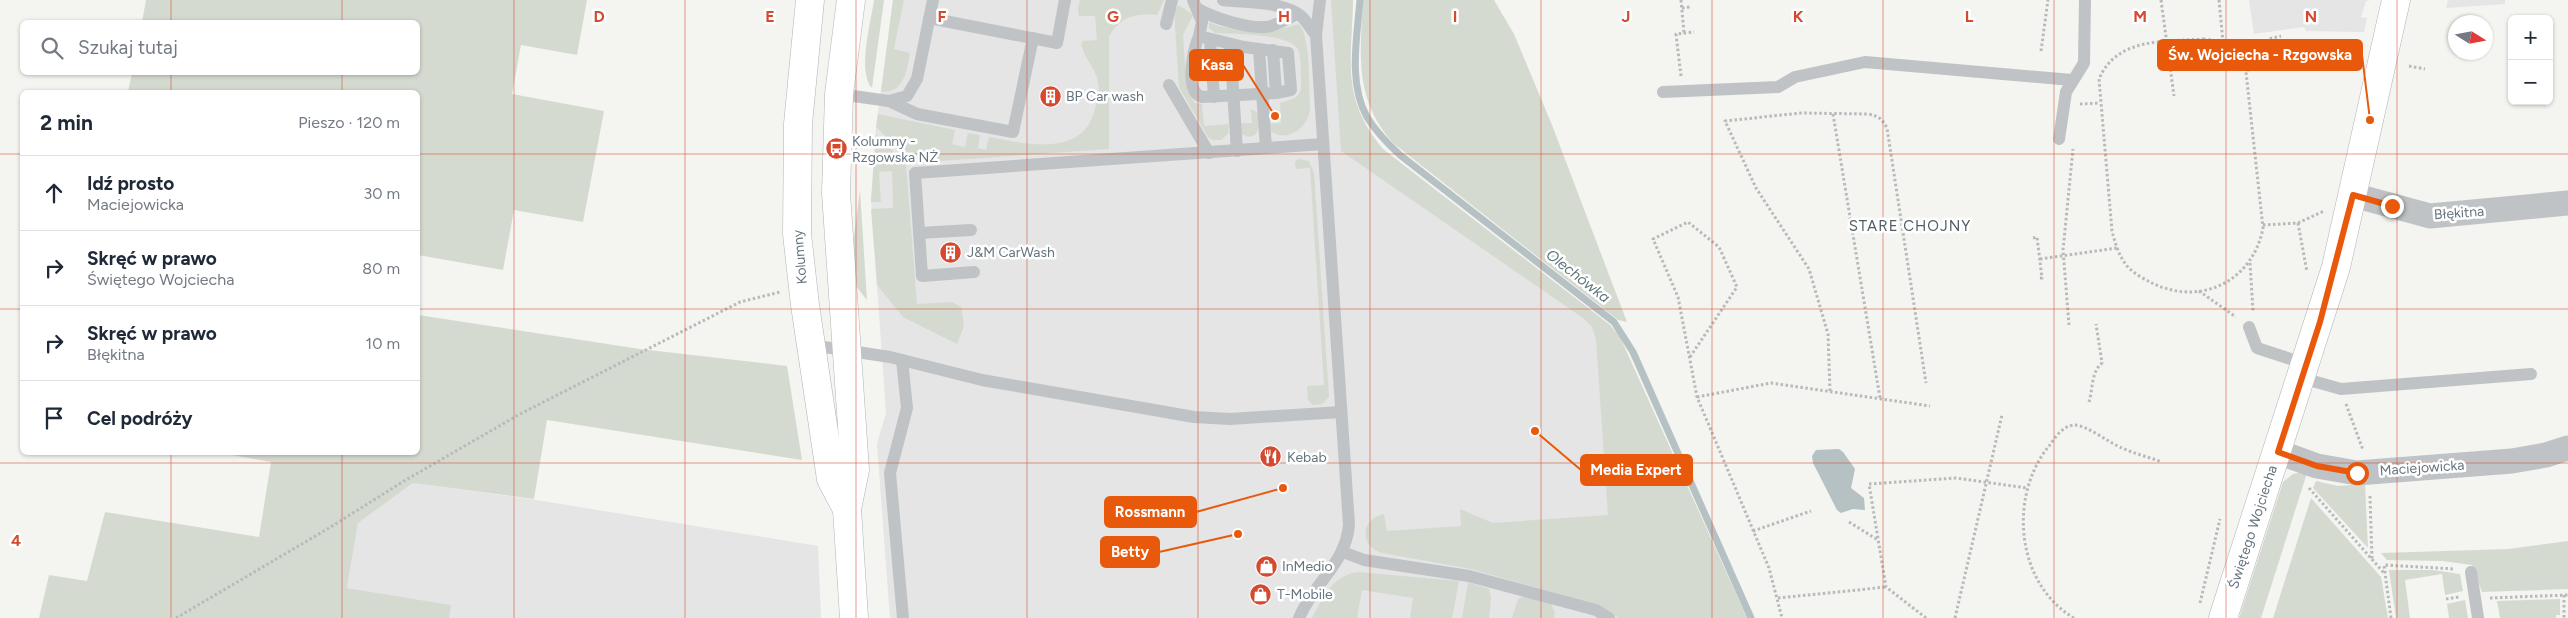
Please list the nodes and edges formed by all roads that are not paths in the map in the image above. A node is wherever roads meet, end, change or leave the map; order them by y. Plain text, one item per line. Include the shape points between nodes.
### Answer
1 (810, 0) edge
2 (851, 0) edge
3 (933, 0) edge
4 (1065, 0) edge
5 (1172, 0) edge
6 (1223, 0) edge
7 (1320, 0) edge
8 (2086, 0) edge
9 (2396, 0) edge
10 (1196, 4) edge
11 (1297, 14) junction
12 (930, 18) junction
13 (1166, 24) dead end
14 (1316, 35) junction
15 (1032, 38) junction
16 (1205, 38) junction
17 (1230, 44) junction
18 (1259, 50) junction
19 (2072, 80) junction
20 (1169, 85) dead end
21 (1663, 92) dead end
22 (839, 94) junction
23 (1262, 94) junction
24 (1214, 96) junction
25 (1233, 96) junction
26 (889, 101) junction
27 (2059, 139) dead end
28 (1323, 144) junction
29 (1266, 148) junction
30 (1237, 150) junction
31 (1209, 153) junction
32 (2353, 195) junction
33 (2568, 203) edge
34 (971, 230) dead end
35 (919, 233) junction
36 (974, 272) dead end
37 (2249, 327) road end
38 (811, 345) junction
39 (846, 348) junction
40 (902, 360) junction
41 (2304, 371) junction
42 (2531, 374) dead end
43 (1341, 412) junction
44 (2568, 448) edge
45 (2278, 452) junction
46 (847, 509) junction
47 (1343, 552) junction
48 (2471, 572) road end
49 (2211, 614) edge
50 (854, 618) edge
51 (903, 618) edge
52 (1300, 618) edge
53 (1609, 618) edge
54 (2478, 618) edge

1 - 38 street, Kolumny via 801,78 797,234
2 - 22 street, Kolumny
3 - 12 lane
4 - 15 lane via 1057,43
5 - 13 lane
6 - 11 lane via 1277,7
7 - 14 lane
8 - 19 lane via 2084,63
9 - 32 street, Świętego Wojciecha
10 - 11 lane via 1220,20 1261,26 1272,26
10 - 16 lane
11 - 14 lane
12 - 15 lane
12 - 26 lane via 917,79 907,96
14 - 28 lane
15 - 26 lane via 1013,132 917,114
16 - 17 lane
16 - 24 lane
16 - 24 lane via 1192,58 1194,90 1199,96
17 - 18 lane
17 - 25 lane
18 - 23 lane
18 - 23 lane via 1286,51 1290,58 1292,88 1288,92
19 - 21 lane via 1865,62 1794,77 1778,86
19 - 27 lane via 2066,92
20 - 31 lane
22 - 26 lane
22 - 39 street, Kolumny via 837,224
23 - 25 lane
23 - 29 lane
24 - 25 lane
25 - 30 lane
28 - 29 lane
28 - 43 lane
29 - 30 lane
30 - 31 lane
31 - 35 lane via 915,173
32 - 33 street, Błękitna via 2430,216
32 - 41 street, Świętego Wojciecha via 2336,267
34 - 35 lane
35 - 36 lane via 922,276
37 - 41 lane via 2257,348
38 - 39 lane
38 - 46 street, Kolumny via 831,479
39 - 40 lane
39 - 46 street, Kolumny via 855,470
40 - 43 lane via 1012,385 1194,417 1230,419
40 - 51 lane via 907,408 890,473
41 - 42 lane via 2341,389
41 - 45 street, Świętego Wojciecha
43 - 47 lane via 1349,525
44 - 45 street, Maciejowicka via 2512,461 2357,473 2317,466
45 - 49 street, Świętego Wojciecha
46 - 50 street, Kolumny
47 - 52 lane via 1304,606
47 - 53 lane via 1364,560 1469,576 1596,610
48 - 54 lane

